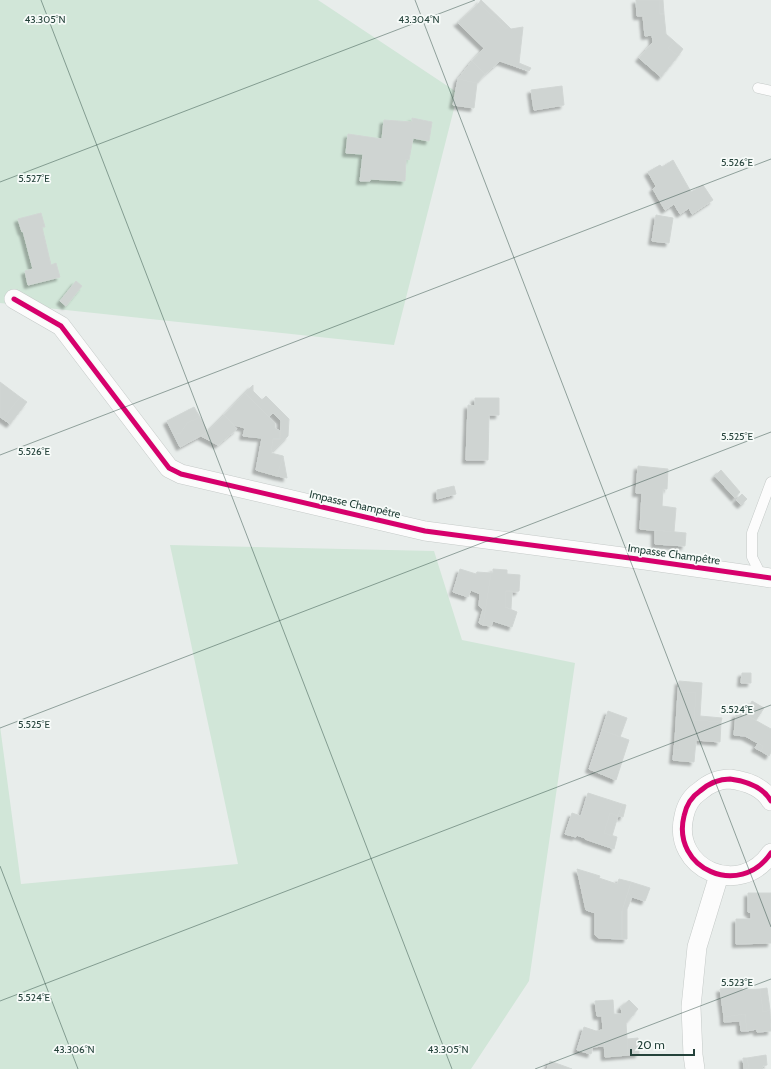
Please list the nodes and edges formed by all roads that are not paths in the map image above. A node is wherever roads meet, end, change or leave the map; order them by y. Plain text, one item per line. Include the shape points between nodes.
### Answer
1 (758, 88) dead end
2 (771, 91) edge
3 (14, 299) dead end
4 (771, 482) edge
5 (766, 578) edge
6 (771, 801) edge
7 (771, 853) edge
8 (719, 875) junction
9 (695, 1069) edge

1 - 2 lane
3 - 5 street, Impasse Champêtre via 61,326 169,468 181,474 425,531
4 - 5 lane via 752,533 752,557
6 - 8 street via 757,787 742,780 725,779 714,782 695,794 686,808 682,824 684,841 691,856 704,868
7 - 8 street via 752,871 736,876
8 - 9 street via 697,947 691,1008

